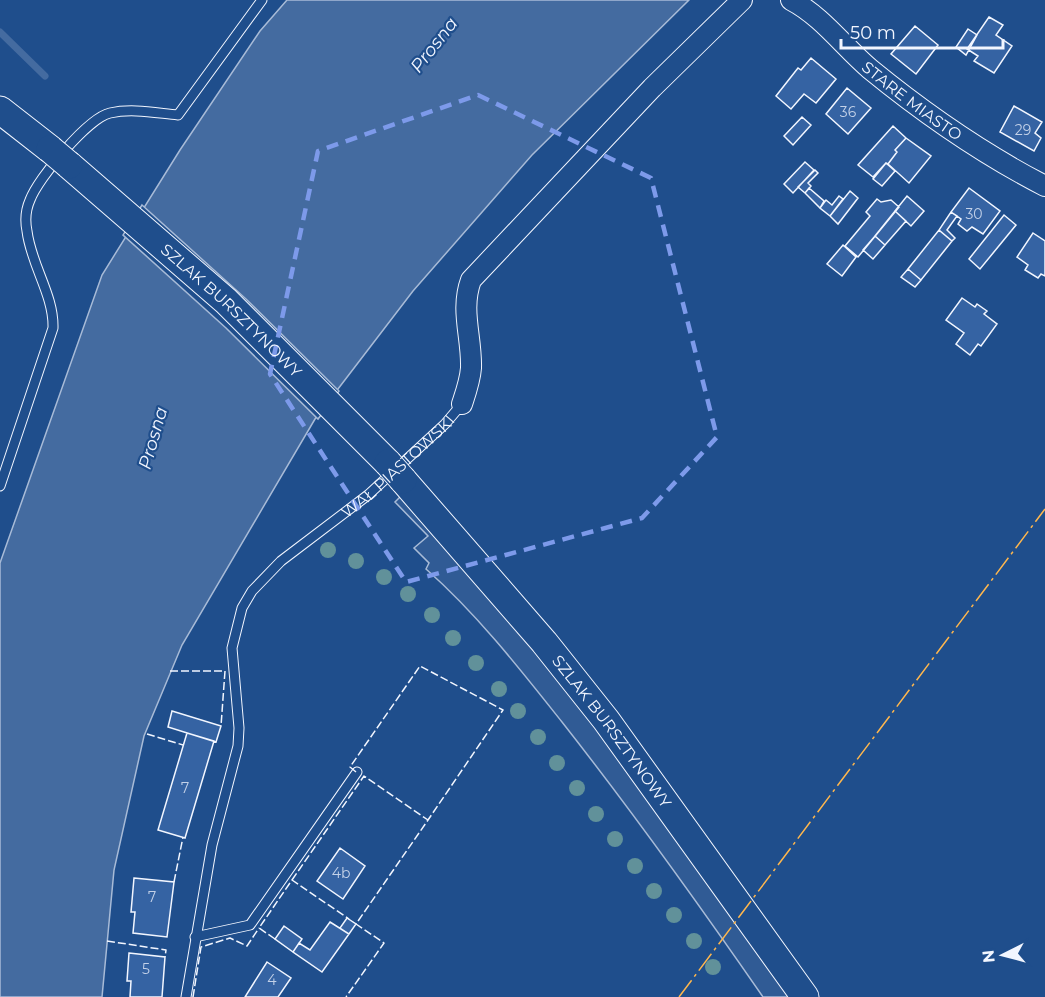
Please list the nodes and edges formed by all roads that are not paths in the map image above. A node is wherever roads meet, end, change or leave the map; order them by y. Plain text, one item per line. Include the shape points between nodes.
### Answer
1 (262, 0) edge
2 (742, 0) edge
3 (790, 0) edge
4 (0, 110) edge
5 (1045, 186) edge
6 (462, 404) joint
7 (0, 486) edge
8 (357, 772) dead end
9 (195, 937) junction
10 (186, 997) edge
11 (805, 997) edge

1 - 7 lane via 178,115 120,112 97,118 33,194 26,212 26,229 36,270 51,302 53,328
2 - 6 street, WAŁ PIASTOWSKI via 652,88 471,280 465,311 471,367
3 - 5 street, STARE MIASTO via 815,16 857,58 957,136
4 - 11 main road, SZLAK BURSZTYNOWY via 110,199 226,301 395,471 522,616 606,720
6 - 9 lane, WAŁ PIASTOWSKI via 368,495 281,561 252,591 242,608 232,648 238,746 212,845
8 - 9 lane via 249,926
9 - 10 lane, WAŁ PIASTOWSKI

